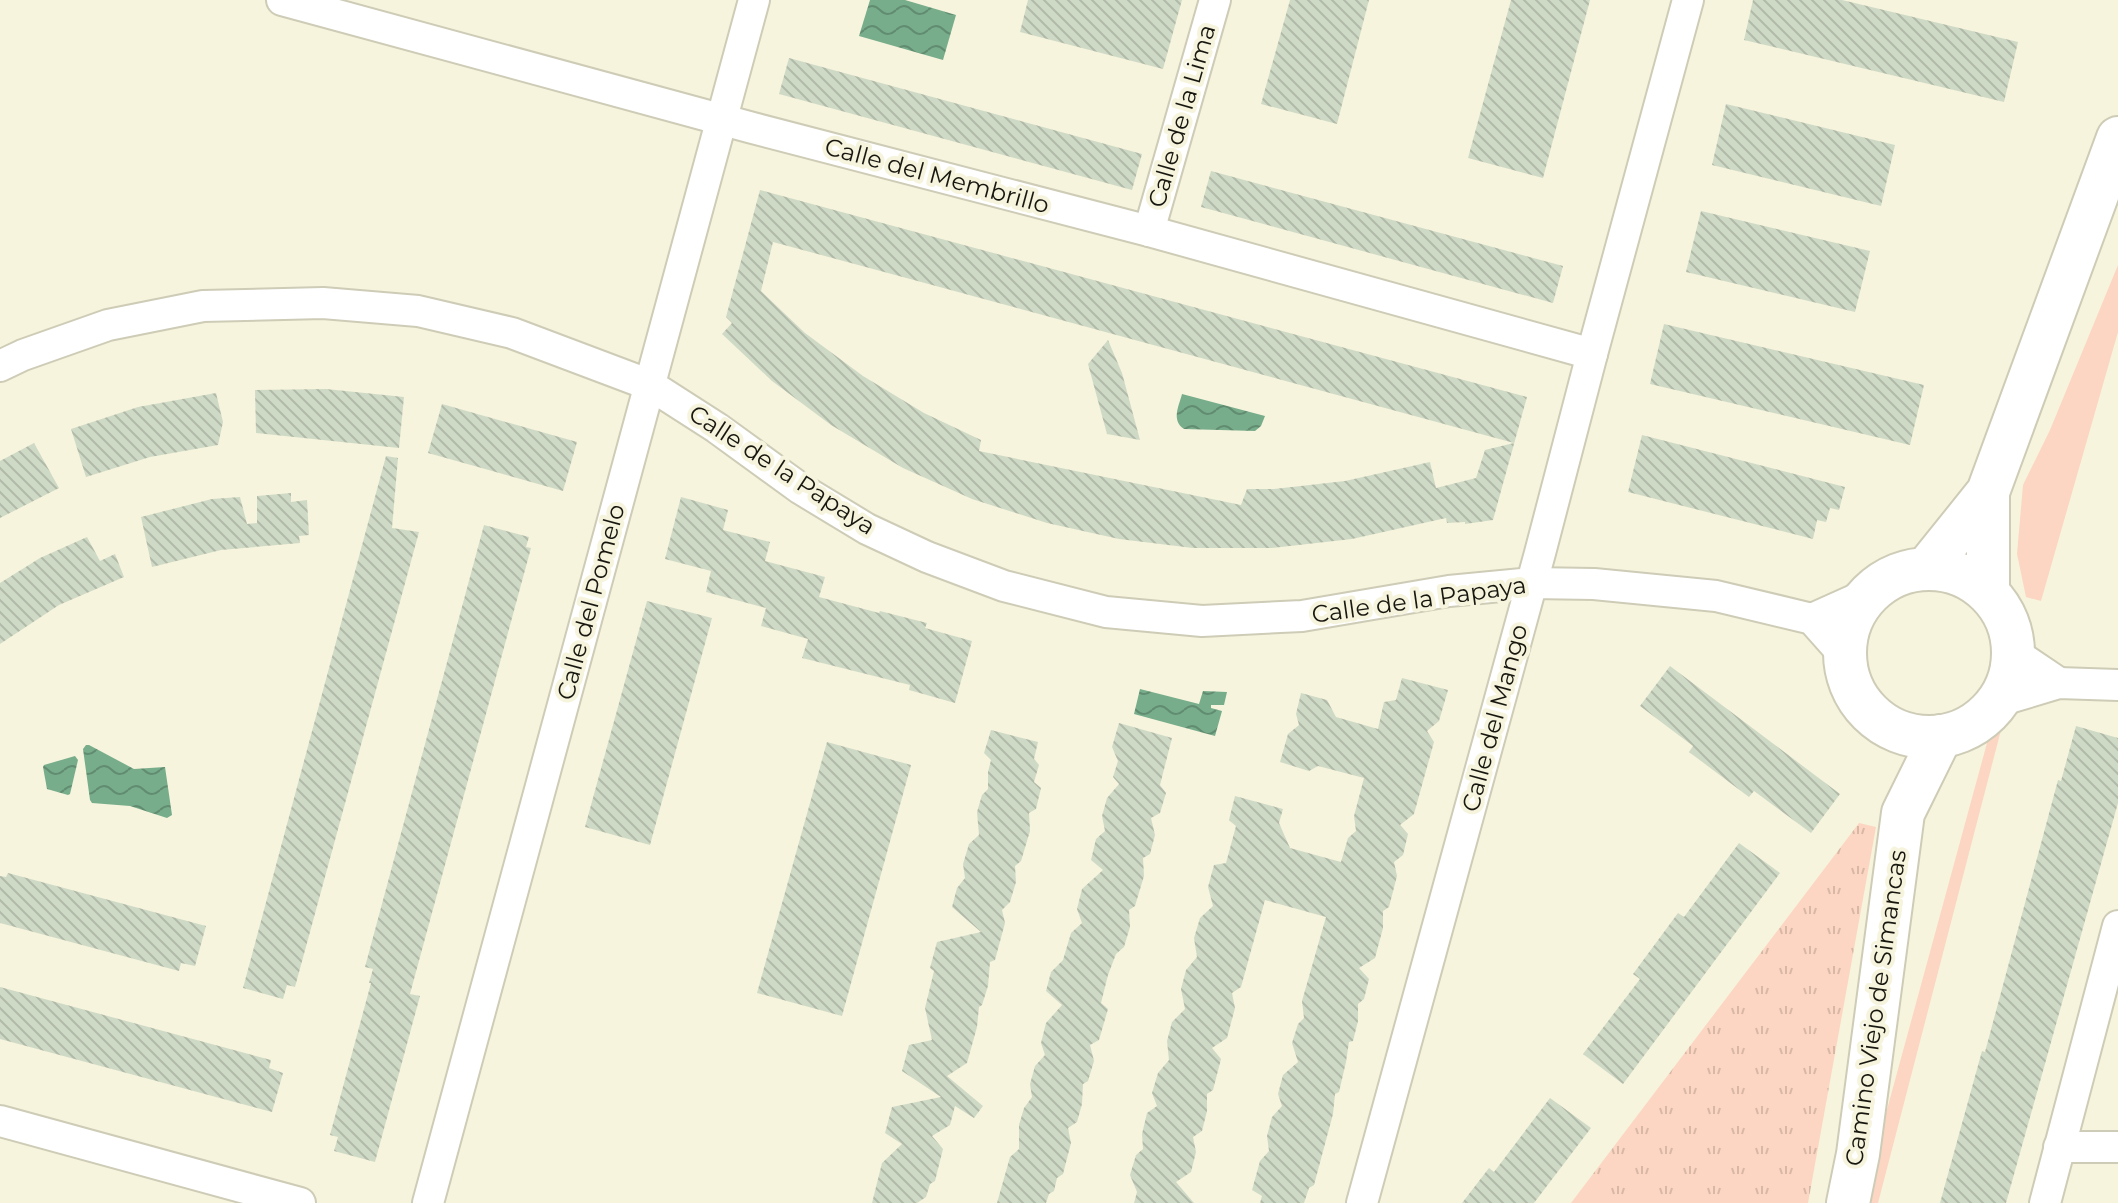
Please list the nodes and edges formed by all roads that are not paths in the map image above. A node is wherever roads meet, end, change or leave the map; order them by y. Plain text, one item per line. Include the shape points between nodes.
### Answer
1 (282, 0) edge
2 (754, 0) edge
3 (1215, 0) edge
4 (1688, 0) edge
5 (333, 7) edge
6 (722, 119) junction
7 (2118, 138) edge
8 (1149, 231) junction
9 (1592, 354) junction
10 (0, 366) edge
11 (650, 385) junction
12 (1988, 492) junction
13 (1927, 568) junction
14 (1532, 583) junction
15 (1988, 592) junction
16 (1870, 593) junction
17 (1812, 619) junction
18 (2013, 652) junction
19 (1844, 655) junction
20 (2059, 683) junction
21 (2118, 685) edge
22 (1999, 701) junction
23 (1883, 723) junction
24 (1941, 736) junction
25 (1903, 813) junction
26 (2118, 926) edge
27 (0, 1121) edge
28 (2059, 1147) junction
29 (2118, 1147) edge
30 (300, 1203) edge
31 (428, 1203) edge
32 (1362, 1203) edge
33 (1848, 1203) edge
34 (2045, 1203) edge

1 - 5 street, Calle del Membrillo
2 - 6 street, Calle del Pomelo
3 - 8 street, Calle de la Lima
4 - 9 street, Calle del Mango
5 - 6 street, Calle del Membrillo
6 - 8 street, Calle del Membrillo
6 - 11 street, Calle del Pomelo
7 - 12 main road
8 - 9 street, Calle del Membrillo
9 - 14 street, Calle del Mango
10 - 11 street, Calle de la Papaya via 108,325 203,306 323,303 418,311 512,333
11 - 14 street, Calle de la Papaya via 867,529 1004,586 1106,612 1202,621 1302,616
11 - 31 street, Calle del Pomelo
12 - 13 main road
12 - 15 main road
13 - 15 main road
13 - 16 main road via 1893,576
14 - 17 street, Calle de la Papaya via 1716,596
14 - 32 street, Calle del Mango
15 - 18 main road via 2008,624
16 - 17 street
16 - 19 main road via 1853,616
17 - 19 street
18 - 20 street
18 - 22 main road
19 - 23 main road via 1855,694
20 - 21 street
20 - 22 street
22 - 24 main road via 1983,718
23 - 24 main road via 1923,738
23 - 25 main road, Camino Viejo de Simancas
24 - 25 main road, Camino Viejo de Simancas
25 - 33 main road, Camino Viejo de Simancas
26 - 28 street
27 - 30 street
28 - 29 street
28 - 34 street

